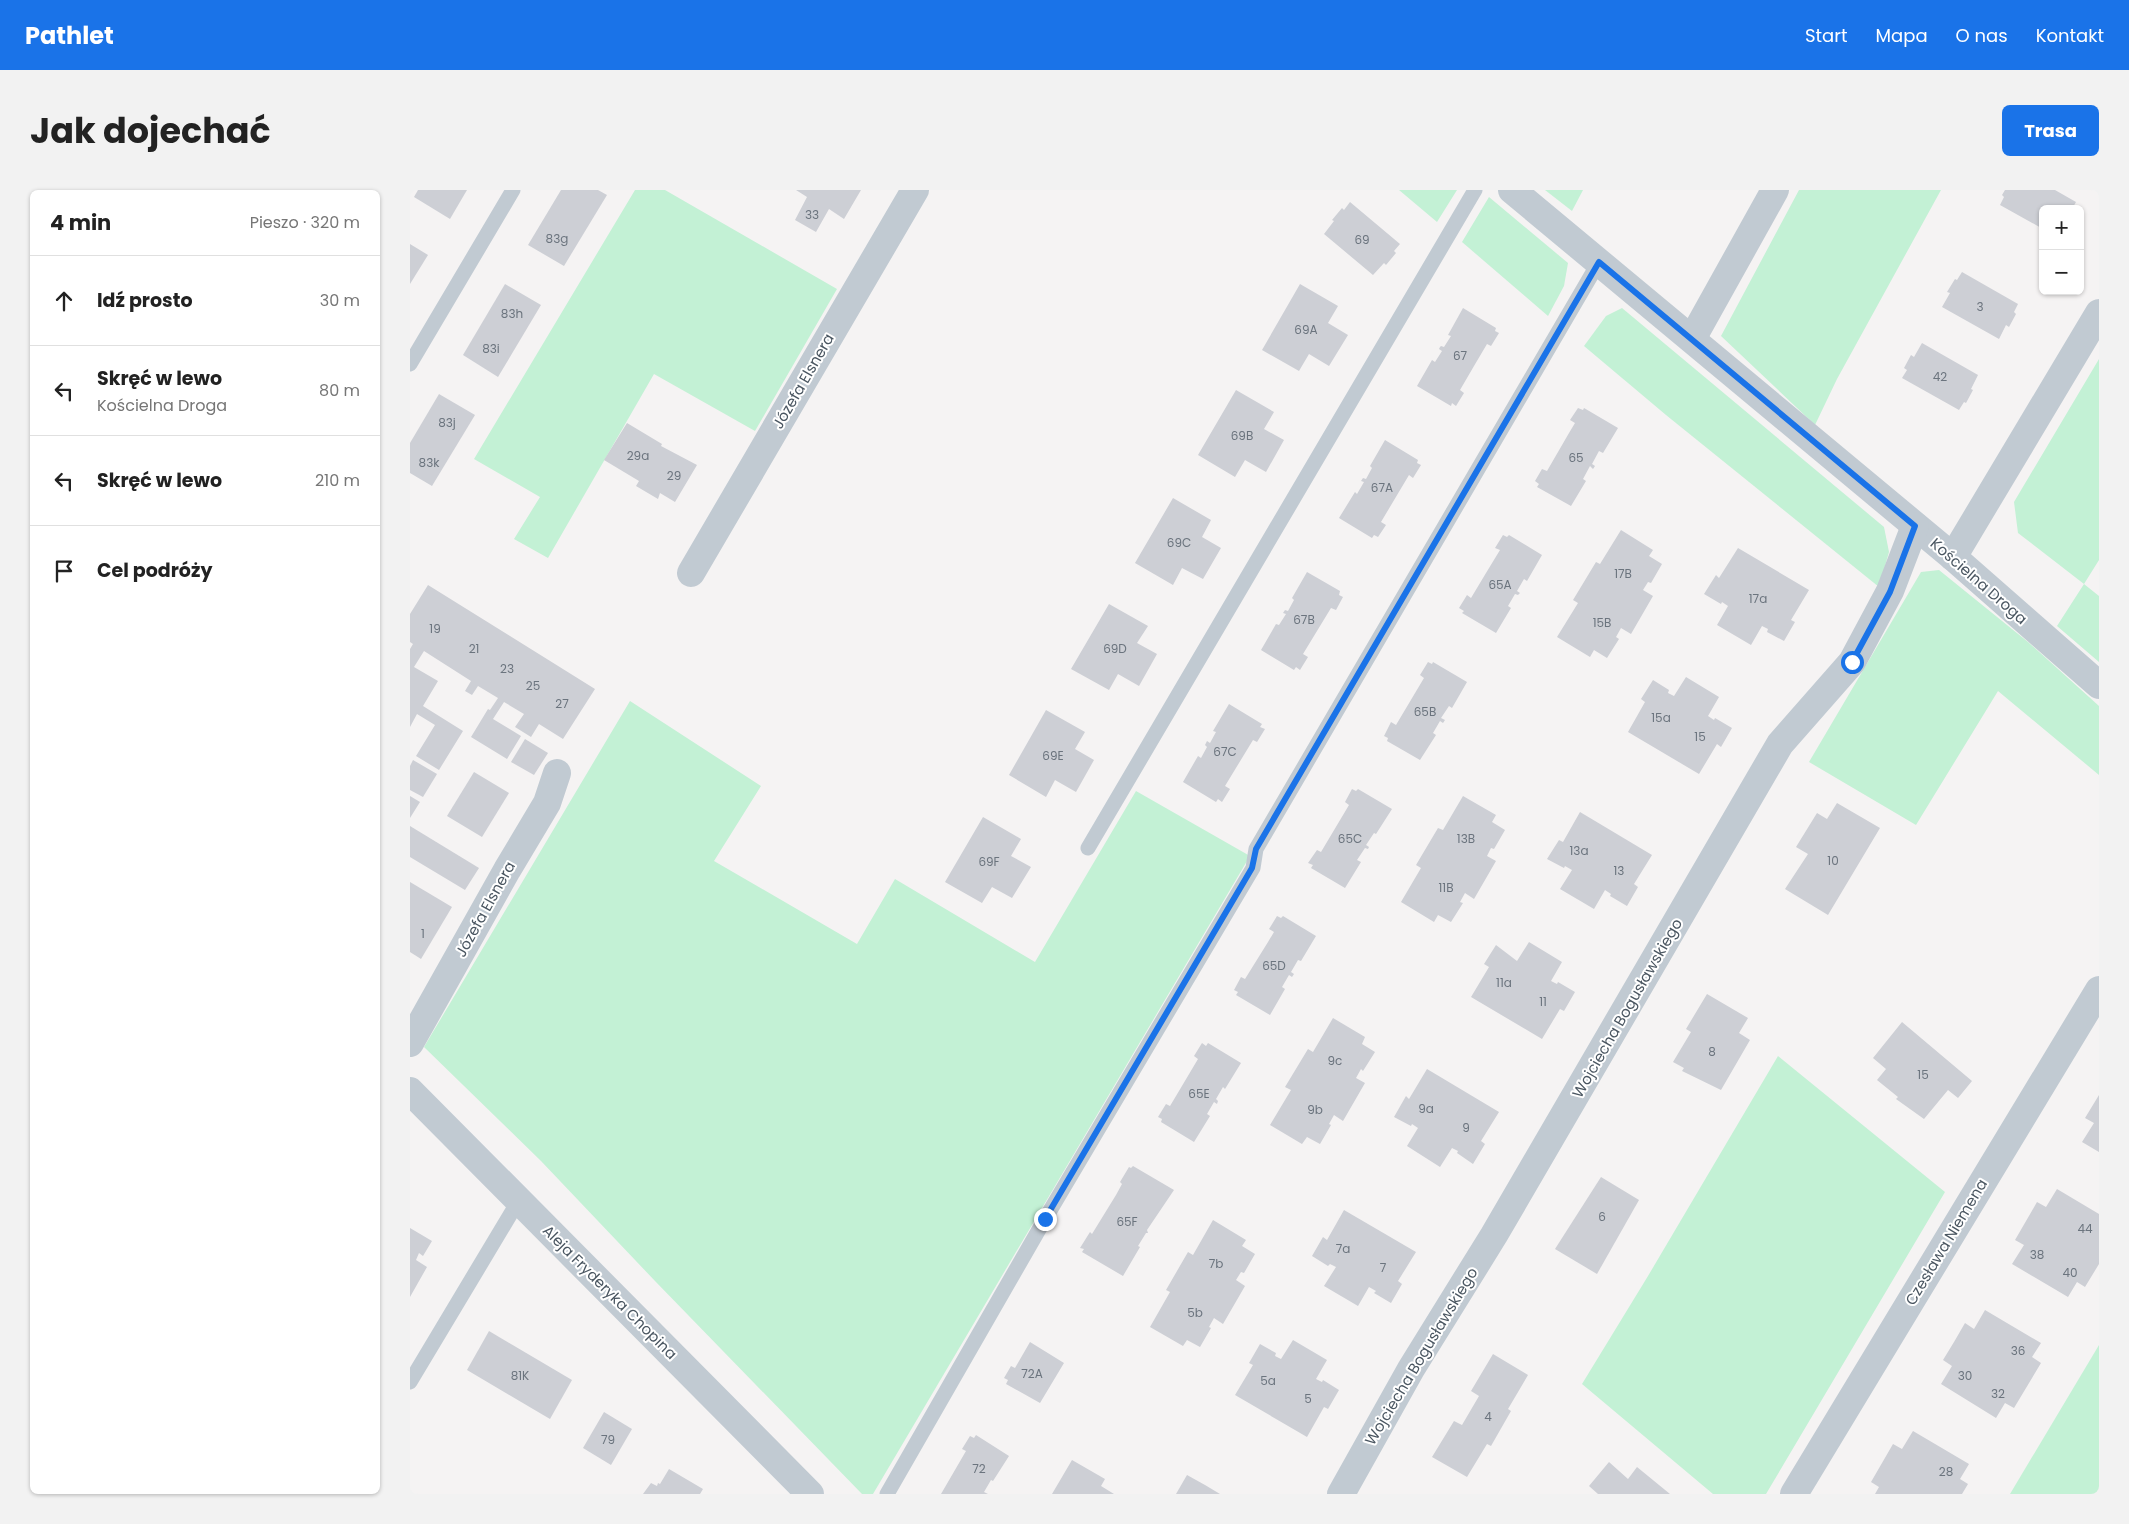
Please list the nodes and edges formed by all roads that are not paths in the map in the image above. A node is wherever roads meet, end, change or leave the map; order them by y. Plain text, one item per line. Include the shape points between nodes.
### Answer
1 (513, 190) edge
2 (915, 190) edge
3 (1475, 190) edge
4 (1512, 190) edge
5 (1775, 190) edge
6 (1599, 262) junction
7 (2099, 313) edge
8 (1692, 339) junction
9 (410, 364) edge
10 (1915, 526) junction
11 (1953, 557) junction
12 (691, 572) dead end
13 (2099, 685) edge
14 (557, 773) dead end
15 (1088, 848) dead end
16 (2099, 990) edge
17 (410, 1043) edge
18 (410, 1091) edge
19 (519, 1200) junction
20 (410, 1382) edge
21 (810, 1494) edge
22 (887, 1494) edge
23 (1341, 1494) edge
24 (1794, 1494) edge

1 - 9 lane
2 - 12 street, Józefa Elsnera
3 - 15 lane
4 - 6 street, Kościelna Droga
5 - 8 street
6 - 8 street, Kościelna Droga
6 - 22 lane via 1256,849 1252,868
7 - 11 street
8 - 10 street, Kościelna Droga
10 - 11 street, Kościelna Droga
10 - 23 street, Wojciecha Bogusławskiego via 1890,592 1852,662 1780,744 1494,1235 1411,1369
11 - 13 street, Kościelna Droga
14 - 17 street, Józefa Elsnera via 547,803
16 - 24 street, Czesława Niemena
18 - 19 street, Aleja Fryderyka Chopina
19 - 20 lane
19 - 21 street, Aleja Fryderyka Chopina

